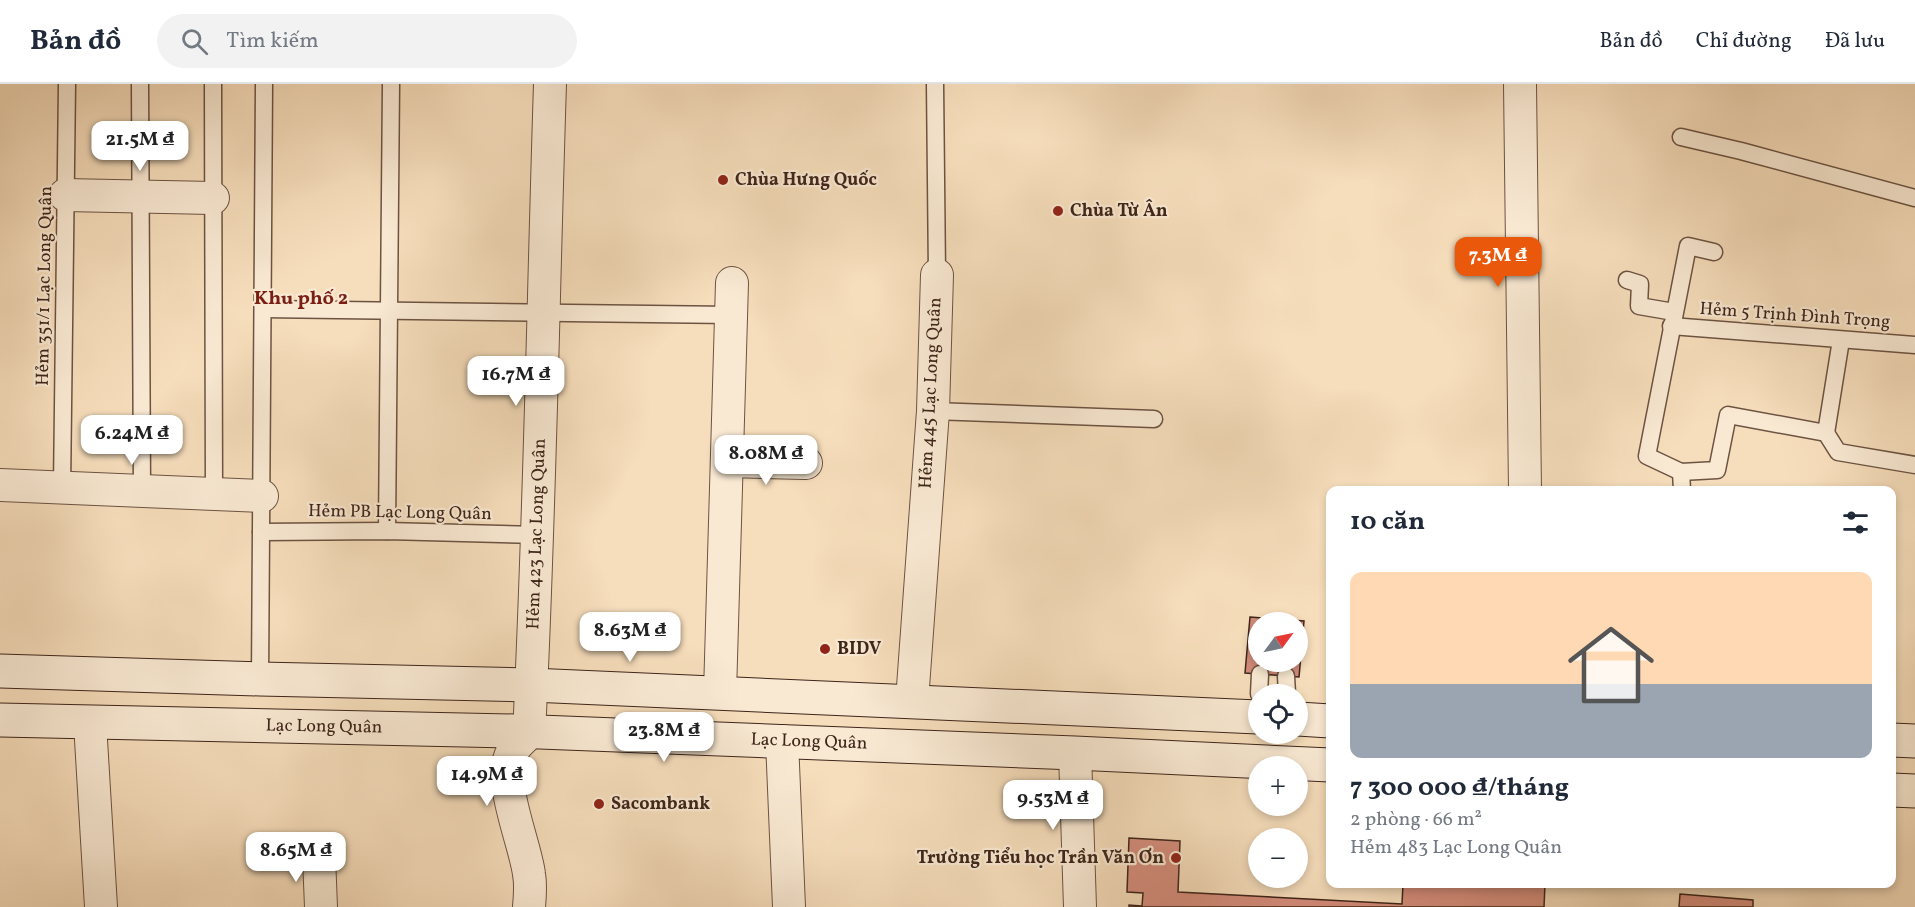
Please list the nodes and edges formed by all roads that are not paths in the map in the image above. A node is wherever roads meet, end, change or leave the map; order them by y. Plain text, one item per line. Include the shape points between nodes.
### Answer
1 (67, 84) edge
2 (140, 84) edge
3 (213, 84) edge
4 (264, 84) edge
5 (391, 84) edge
6 (550, 84) edge
7 (935, 84) edge
8 (1520, 84) edge
9 (1681, 137) dead end
10 (66, 195) junction
11 (140, 196) junction
12 (213, 198) junction
13 (1915, 198) edge
14 (1714, 252) dead end
15 (937, 274) joint
16 (1627, 280) dead end
17 (732, 283) dead end
18 (263, 309) junction
19 (389, 311) junction
20 (542, 311) junction
21 (731, 315) junction
22 (1672, 319) junction
23 (1841, 340) junction
24 (1915, 345) edge
25 (933, 411) junction
26 (1154, 419) dead end
27 (1826, 433) junction
28 (727, 460) junction
29 (806, 462) dead end
30 (1915, 465) edge
31 (1681, 472) junction
32 (0, 485) edge
33 (1525, 486) edge
34 (1682, 486) edge
35 (62, 488) junction
36 (142, 491) junction
37 (214, 494) junction
38 (262, 496) junction
39 (387, 531) junction
40 (261, 532) junction
41 (538, 535) junction
42 (0, 671) edge
43 (1260, 674) dead end
44 (1287, 676) dead end
45 (260, 679) junction
46 (1260, 684) edge
47 (1287, 684) edge
48 (531, 685) junction
49 (720, 693) junction
50 (912, 701) junction
51 (1248, 717) edge
52 (0, 720) edge
53 (1308, 720) edge
54 (1326, 721) edge
55 (90, 723) junction
56 (529, 733) junction
57 (1896, 740) edge
58 (782, 741) junction
59 (1915, 741) edge
60 (1296, 748) edge
61 (1075, 753) junction
62 (1326, 763) edge
63 (1896, 790) edge
64 (1915, 791) edge
65 (320, 857) dead end
66 (101, 907) edge
67 (321, 907) edge
68 (529, 907) edge
69 (789, 907) edge
70 (1080, 907) edge

1 - 10 lane, Hẻm 351/1 Lạc Long Quân
2 - 11 lane
3 - 12 lane
4 - 18 lane
5 - 19 lane
6 - 20 street, Hẻm 423 Lạc Long Quân
7 - 15 lane, Hẻm 445 Lạc Long Quân
8 - 33 street
9 - 13 lane
10 - 11 street
10 - 35 lane, Hẻm 351/1 Lạc Long Quân
11 - 12 street
11 - 36 lane
12 - 37 lane
14 - 22 lane via 1688,246
15 - 25 street, Hẻm 445 Lạc Long Quân
16 - 22 lane, Hẻm 5 Trịnh Đình Trọng via 1640,284 1639,306
17 - 21 street
18 - 19 lane
18 - 38 lane
19 - 20 lane
19 - 39 lane
20 - 21 lane
20 - 41 street, Hẻm 423 Lạc Long Quân
21 - 28 street
22 - 23 lane, Hẻm 5 Trịnh Đình Trọng
22 - 31 lane via 1647,456
23 - 24 lane, Hẻm 5 Trịnh Đình Trọng
23 - 27 lane
25 - 26 lane
25 - 50 street, Hẻm 445 Lạc Long Quân
27 - 30 lane via 1838,452
27 - 31 lane via 1728,415 1717,470
28 - 29 street
28 - 49 street
31 - 34 lane
32 - 35 street
35 - 36 street
36 - 37 street
37 - 38 street
38 - 40 lane
39 - 40 lane, Hẻm PB Lạc Long Quân
39 - 41 lane, Hẻm PB Lạc Long Quân
40 - 45 lane
41 - 48 street, Hẻm 423 Lạc Long Quân
42 - 45 main road
43 - 46 lane
44 - 47 lane
45 - 48 main road
48 - 49 main road
48 - 56 street, Hẻm 423 Lạc Long Quân
49 - 50 main road
50 - 51 main road
52 - 55 main road, Lạc Long Quân
53 - 54 main road
55 - 56 main road, Lạc Long Quân
55 - 66 street
56 - 58 main road, Lạc Long Quân
56 - 68 street via 508,761 514,818 530,875
57 - 59 main road
58 - 61 main road, Lạc Long Quân
58 - 69 street
60 - 61 main road, Lạc Long Quân
60 - 62 main road, Lạc Long Quân
61 - 70 street
63 - 64 main road
65 - 67 street

